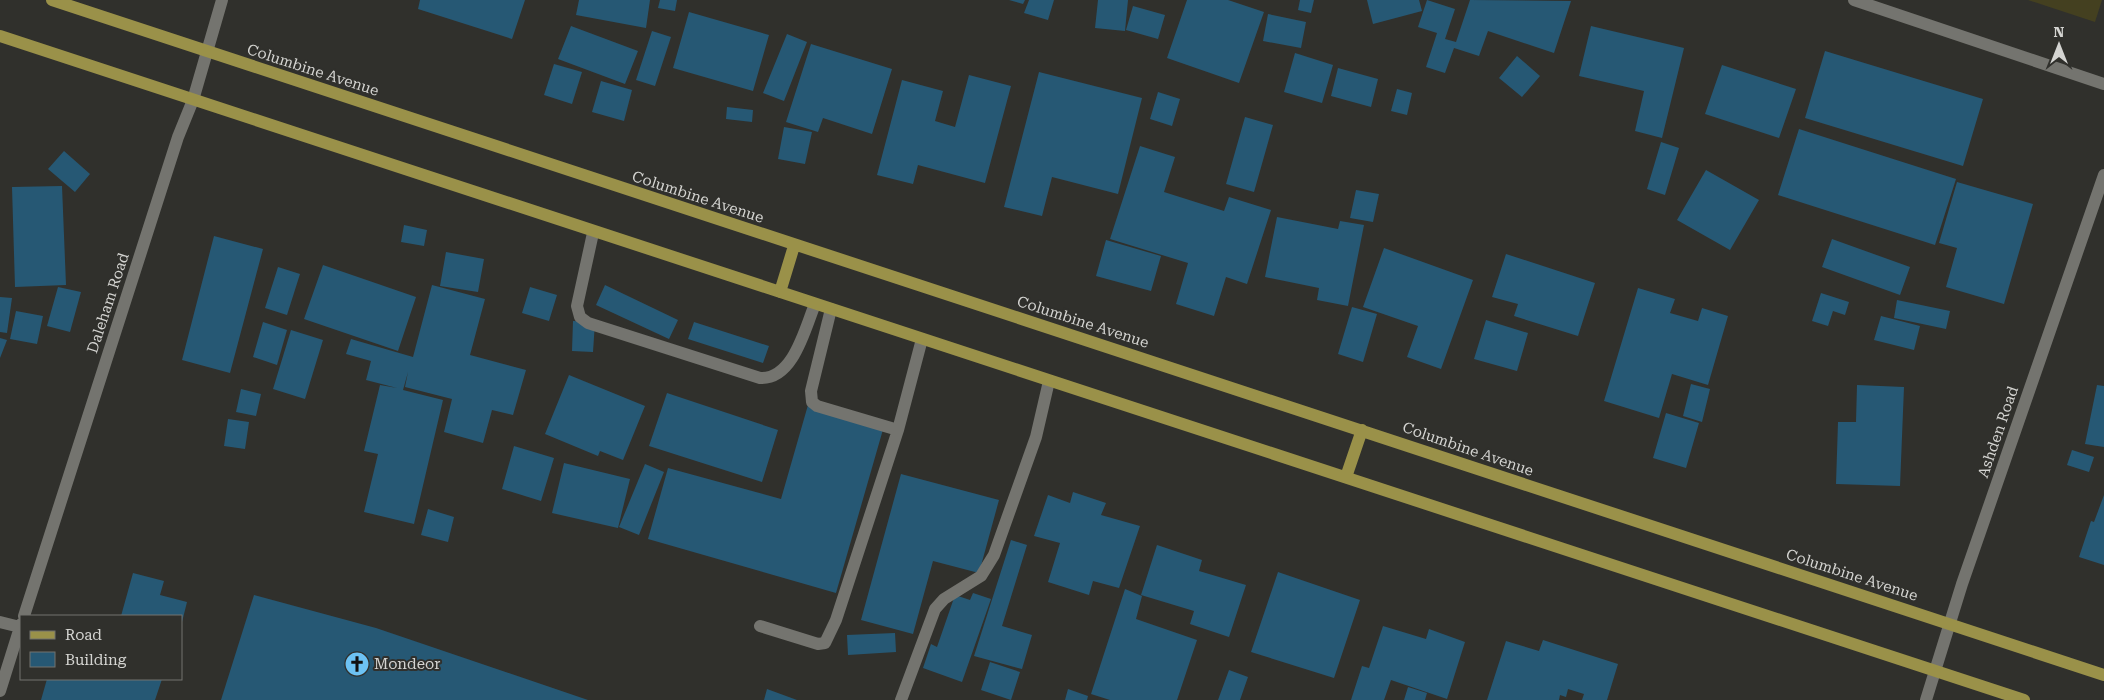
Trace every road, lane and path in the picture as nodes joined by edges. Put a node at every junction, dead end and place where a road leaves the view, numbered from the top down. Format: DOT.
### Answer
graph roads {
  1 [pos="52,0"];
  2 [pos="222,0"];
  3 [pos="1854,0"];
  4 [pos="0,36"];
  5 [pos="206,52"];
  6 [pos="2104,84"];
  7 [pos="193,100"];
  8 [pos="2104,175"];
  9 [pos="593,233"];
  10 [pos="794,246"];
  11 [pos="780,292"];
  12 [pos="815,304"];
  13 [pos="831,309"];
  14 [pos="922,339"];
  15 [pos="1049,381"];
  16 [pos="898,430"];
  17 [pos="1362,430"];
  18 [pos="1346,476"];
  19 [pos="24,615"];
  20 [pos="0,622"];
  21 [pos="20,622"];
  22 [pos="1950,624"];
  23 [pos="760,626"];
  24 [pos="20,628"];
  25 [pos="1935,671"];
  26 [pos="2104,675"];
  27 [pos="0,691"];
  28 [pos="901,700"];
  29 [pos="1926,700"];
  30 [pos="2024,700"];
  1 -- 5 [label="main road, Columbine Avenue"];
  2 -- 5 [label="street, Daleham Road"];
  3 -- 6 [label="street"];
  4 -- 7 [label="main road"];
  5 -- 7 [label="street, Daleham Road"];
  5 -- 10 [label="main road, Columbine Avenue"];
  7 -- 9 [label="main road"];
  7 -- 19 [label="street, Daleham Road"];
  8 -- 22 [label="street, Ashden Road"];
  9 -- 11 [label="main road"];
  9 -- 12 [label="street"];
  10 -- 11 [label="main road"];
  10 -- 17 [label="main road, Columbine Avenue"];
  11 -- 12 [label="main road"];
  12 -- 13 [label="main road"];
  13 -- 14 [label="main road"];
  13 -- 16 [label="street"];
  14 -- 15 [label="main road"];
  14 -- 16 [label="street"];
  15 -- 18 [label="main road"];
  15 -- 28 [label="street"];
  16 -- 23 [label="street"];
  17 -- 18 [label="main road"];
  17 -- 22 [label="main road, Columbine Avenue"];
  18 -- 25 [label="main road"];
  20 -- 21 [label="street"];
  22 -- 25 [label="street, Ashden Road"];
  22 -- 26 [label="main road, Columbine Avenue"];
  24 -- 27 [label="street, Daleham Road"];
  25 -- 29 [label="street, Ashden Road"];
  25 -- 30 [label="main road"];
}
